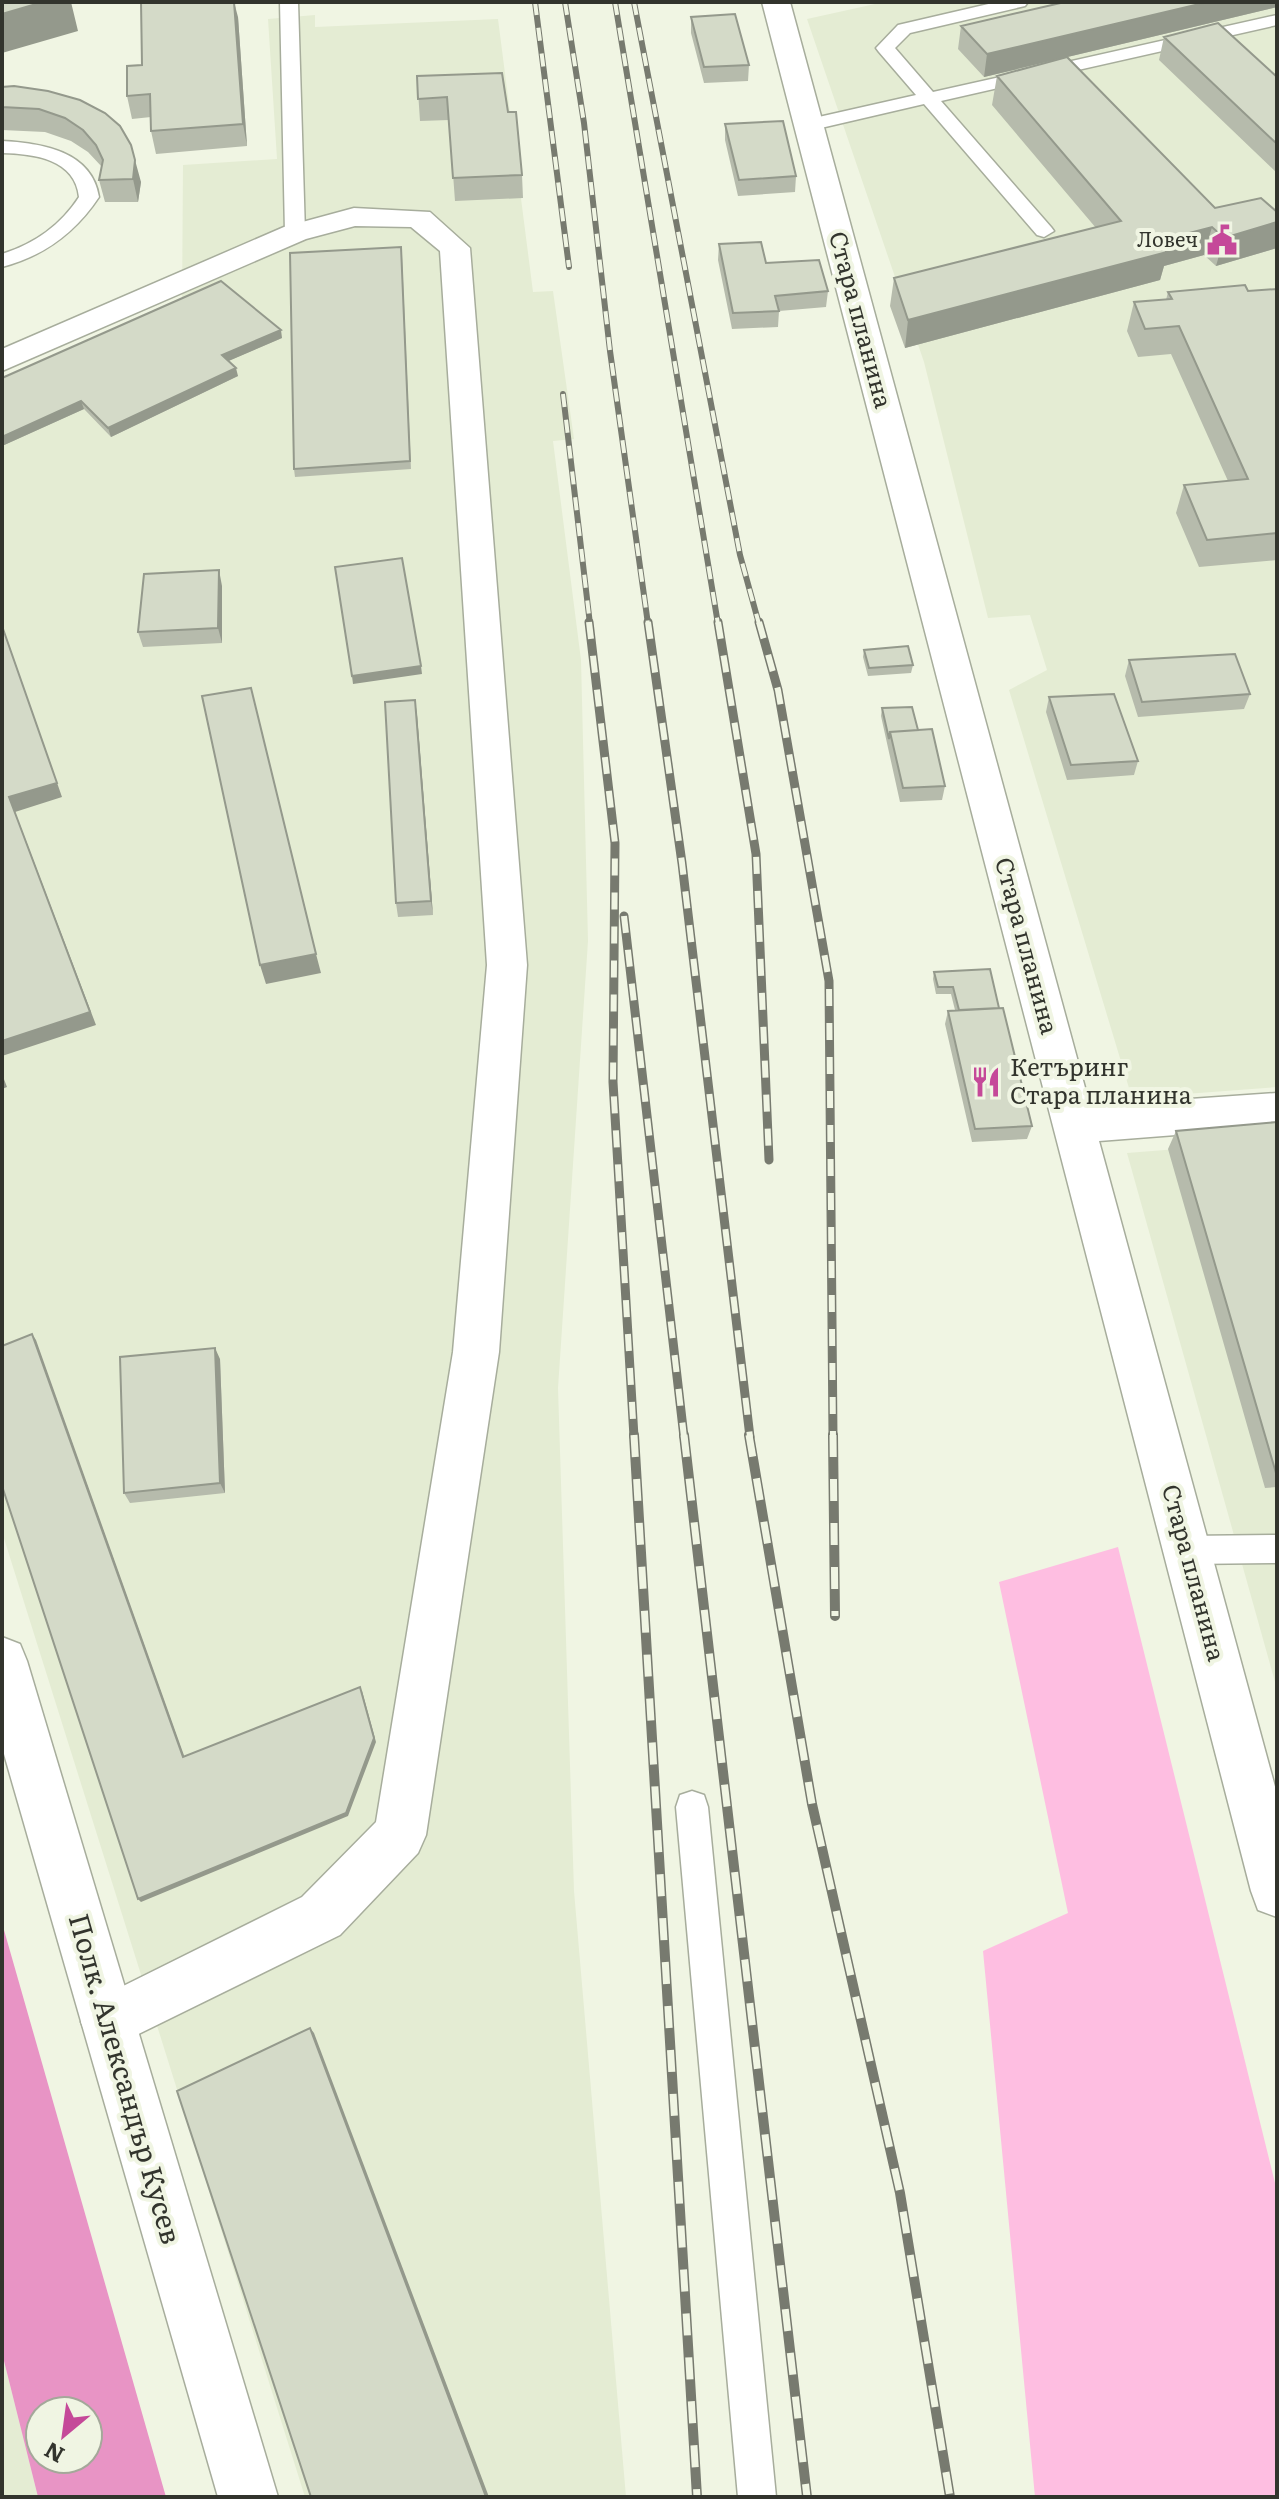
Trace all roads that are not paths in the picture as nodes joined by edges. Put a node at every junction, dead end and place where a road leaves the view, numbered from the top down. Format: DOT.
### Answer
graph roads {
  1 [pos="289,2"];
  2 [pos="1019,2"];
  3 [pos="784,5"];
  4 [pos="1277,20"];
  5 [pos="931,98"];
  6 [pos="808,125"];
  7 [pos="2,147"];
  8 [pos="1044,231"];
  9 [pos="295,233"];
  10 [pos="2,261"];
  11 [pos="2,361"];
  12 [pos="1277,1110"];
  13 [pos="1074,1125"];
  14 [pos="1277,1549"];
  15 [pos="1187,1550"];
  16 [pos="2,1661"];
  17 [pos="692,1807"];
  18 [pos="1275,1878"];
  19 [pos="108,2022"];
  20 [pos="248,2497"];
  21 [pos="757,2497"];
  1 -- 9 [label="lane"];
  2 -- 5 [label="lane"];
  3 -- 6 [label="street, Стара планина"];
  4 -- 5 [label="lane"];
  5 -- 6 [label="lane"];
  5 -- 8 [label="lane"];
  6 -- 13 [label="street, Стара планина"];
  7 -- 10 [label="lane"];
  9 -- 11 [label="street"];
  9 -- 19 [label="street"];
  12 -- 13 [label="street"];
  13 -- 15 [label="street, Стара планина"];
  14 -- 15 [label="lane"];
  15 -- 18 [label="street, Стара планина"];
  16 -- 19 [label="street, Полк. Александър Кусев"];
  17 -- 21 [label="lane"];
  19 -- 20 [label="street, Полк. Александър Кусев"];
}
